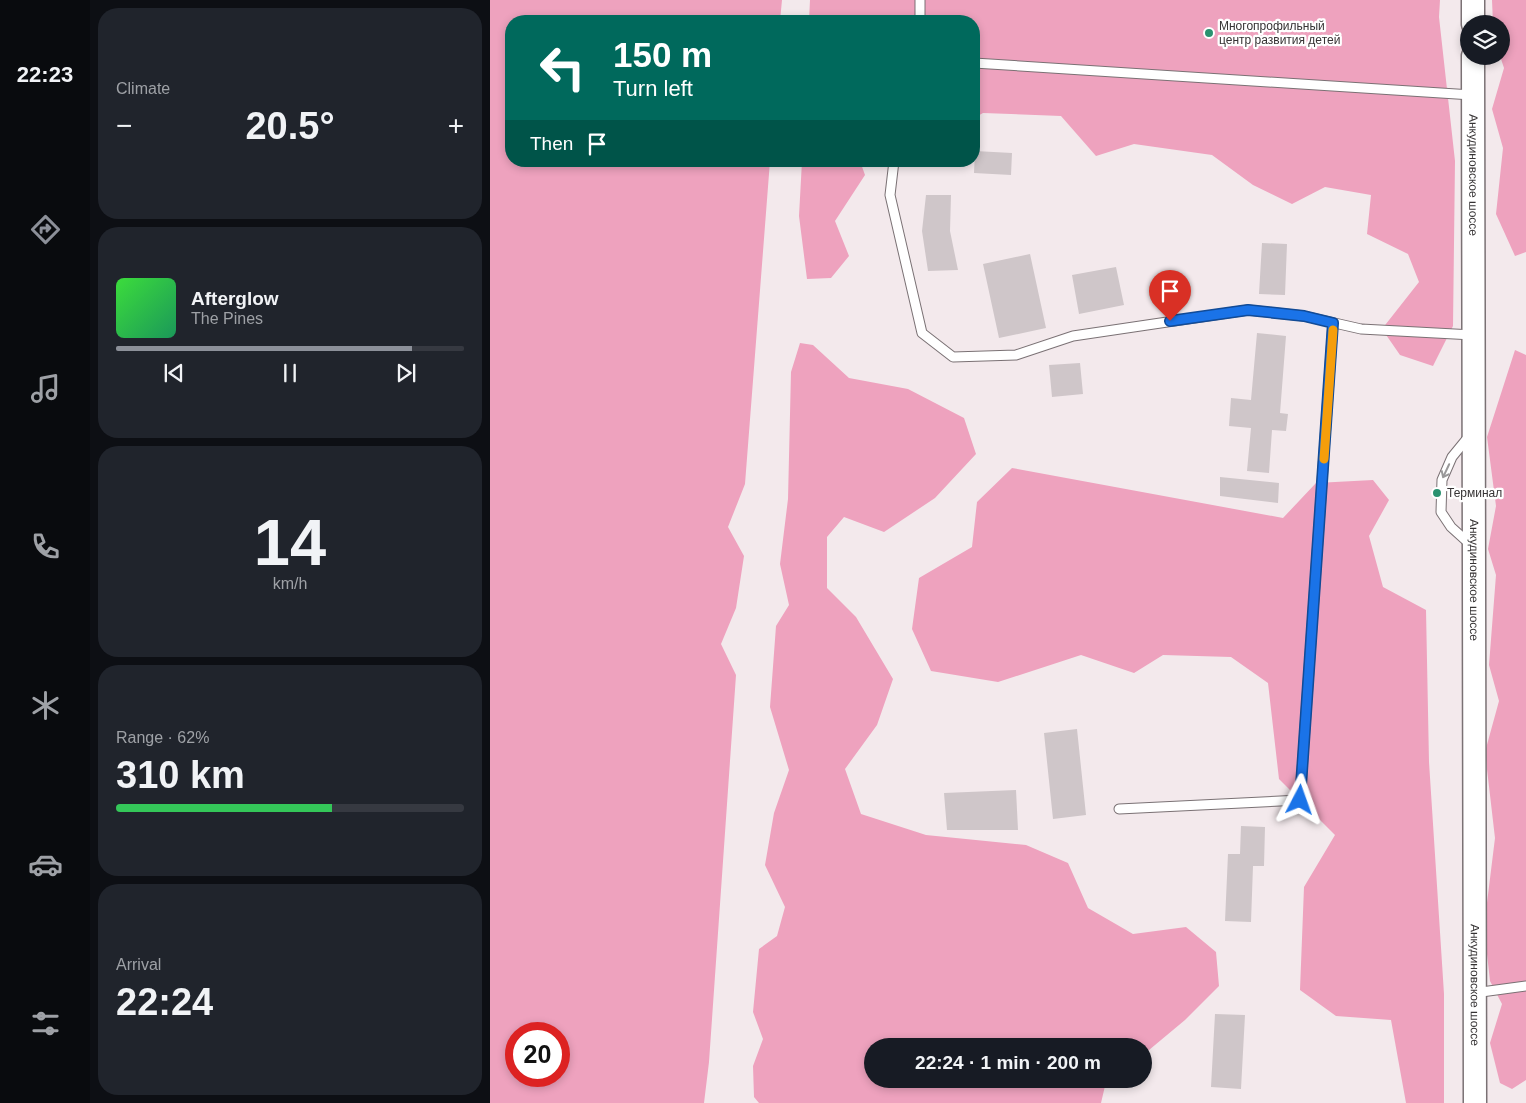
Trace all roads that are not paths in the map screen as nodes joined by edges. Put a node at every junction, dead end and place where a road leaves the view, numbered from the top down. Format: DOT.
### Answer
graph roads {
  1 [pos="920,0"];
  2 [pos="1473,0"];
  3 [pos="920,15"];
  4 [pos="1473,15"];
  5 [pos="980,63"];
  6 [pos="1473,65"];
  7 [pos="1472,96"];
  8 [pos="893,167"];
  9 [pos="1333,323"];
  10 [pos="1473,335"];
  11 [pos="1473,431"];
  12 [pos="1474,548"];
  13 [pos="1118,810"];
  14 [pos="1526,986"];
  15 [pos="1474,993"];
  16 [pos="1475,1103"];
  1 -- 3 [label="lane"];
  2 -- 4 [label="street"];
  5 -- 7 [label="lane"];
  6 -- 7 [label="street, Анкудиновское шоссе"];
  7 -- 10 [label="street, Анкудиновское шоссе"];
  8 -- 9 [label="lane"];
  9 -- 10 [label="lane"];
  9 -- 13 [label="lane"];
  10 -- 11 [label="street, Анкудиновское шоссе"];
  11 -- 12 [label="street, Анкудиновское шоссе"];
  11 -- 12 [label="lane, one-way"];
  12 -- 15 [label="street, Анкудиновское шоссе"];
  14 -- 15 [label="lane"];
  15 -- 16 [label="street, Анкудиновское шоссе"];
}
